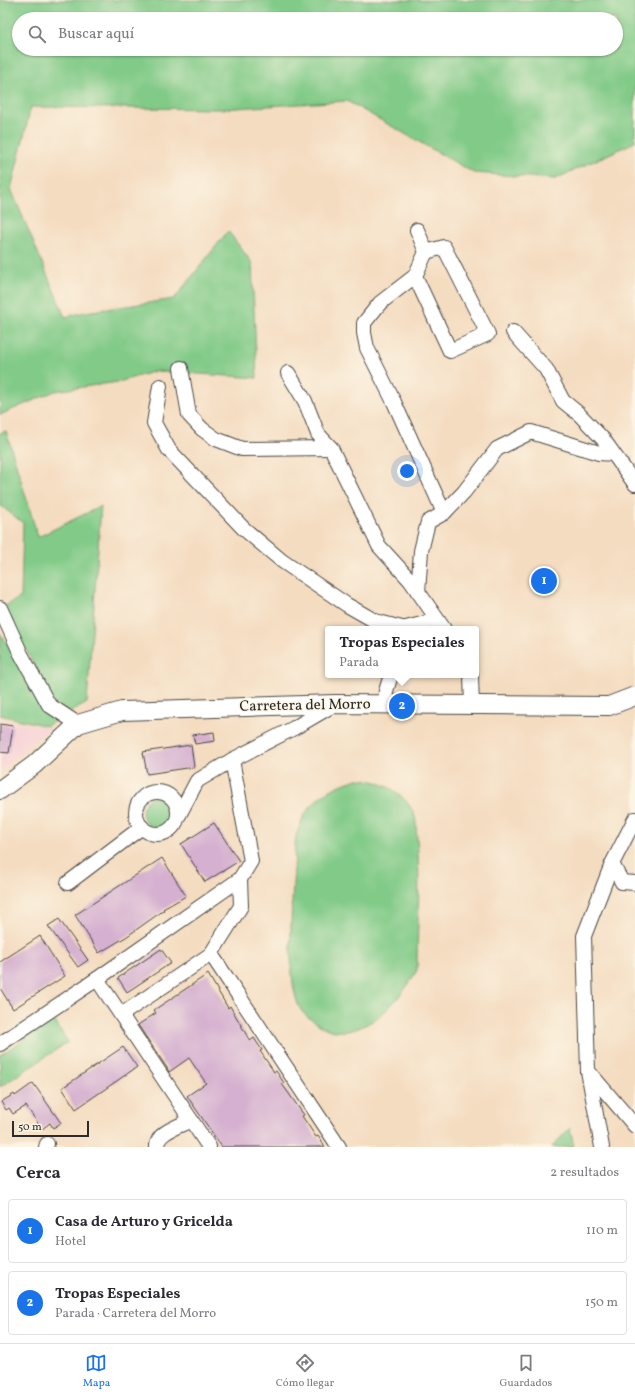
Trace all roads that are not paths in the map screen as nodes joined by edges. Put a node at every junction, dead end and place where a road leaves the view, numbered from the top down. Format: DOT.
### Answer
graph roads {
  1 [pos="417,230"];
  2 [pos="426,252"];
  3 [pos="415,276"];
  4 [pos="513,332"];
  5 [pos="181,368"];
  6 [pos="288,373"];
  7 [pos="160,386"];
  8 [pos="332,448"];
  9 [pos="613,454"];
  10 [pos="635,484"];
  11 [pos="444,513"];
  12 [pos="418,592"];
  13 [pos="0,608"];
  14 [pos="441,624"];
  15 [pos="393,626"];
  16 [pos="422,626"];
  17 [pos="390,678"];
  18 [pos="471,678"];
  19 [pos="635,696"];
  20 [pos="335,704"];
  21 [pos="384,704"];
  22 [pos="472,706"];
  23 [pos="78,724"];
  24 [pos="232,760"];
  25 [pos="196,781"];
  26 [pos="0,790"];
  27 [pos="166,793"];
  28 [pos="179,815"];
  29 [pos="635,819"];
  30 [pos="142,828"];
  31 [pos="612,864"];
  32 [pos="240,879"];
  33 [pos="68,883"];
  34 [pos="635,883"];
  35 [pos="211,954"];
  36 [pos="97,979"];
  37 [pos="121,1016"];
  38 [pos="0,1044"];
  39 [pos="588,1071"];
  40 [pos="191,1120"];
  41 [pos="635,1126"];
  42 [pos="157,1147"];
  43 [pos="209,1147"];
  44 [pos="339,1147"];
  45 [pos="602,1147"];
  1 -- 2 [label="street"];
  2 -- 3 [label="street"];
  2 -- 3 [label="street"];
  3 -- 11 [label="street"];
  4 -- 9 [label="street"];
  5 -- 8 [label="street"];
  6 -- 8 [label="street"];
  7 -- 15 [label="street"];
  8 -- 12 [label="street"];
  9 -- 10 [label="street"];
  9 -- 11 [label="street"];
  11 -- 12 [label="street"];
  12 -- 14 [label="street"];
  13 -- 23 [label="street"];
  14 -- 16 [label="street"];
  17 -- 21 [label="street"];
  18 -- 22 [label="street"];
  19 -- 22 [label="main road, Carretera del Morro"];
  20 -- 21 [label="main road, Carretera del Morro"];
  20 -- 23 [label="main road, Carretera del Morro"];
  20 -- 24 [label="street"];
  21 -- 22 [label="main road, Carretera del Morro"];
  23 -- 26 [label="main road, Carretera del Morro"];
  24 -- 25 [label="street"];
  24 -- 32 [label="street"];
  25 -- 27 [label="street"];
  25 -- 28 [label="street"];
  27 -- 28 [label="street"];
  27 -- 30 [label="street"];
  28 -- 30 [label="street"];
  29 -- 31 [label="street"];
  30 -- 33 [label="street"];
  31 -- 34 [label="street"];
  31 -- 39 [label="street"];
  32 -- 35 [label="street"];
  32 -- 36 [label="street"];
  35 -- 37 [label="street"];
  35 -- 44 [label="street"];
  36 -- 37 [label="street"];
  36 -- 38 [label="street"];
  37 -- 40 [label="street"];
  39 -- 41 [label="street"];
  39 -- 45 [label="street"];
  40 -- 42 [label="street"];
  40 -- 43 [label="street"];
}
